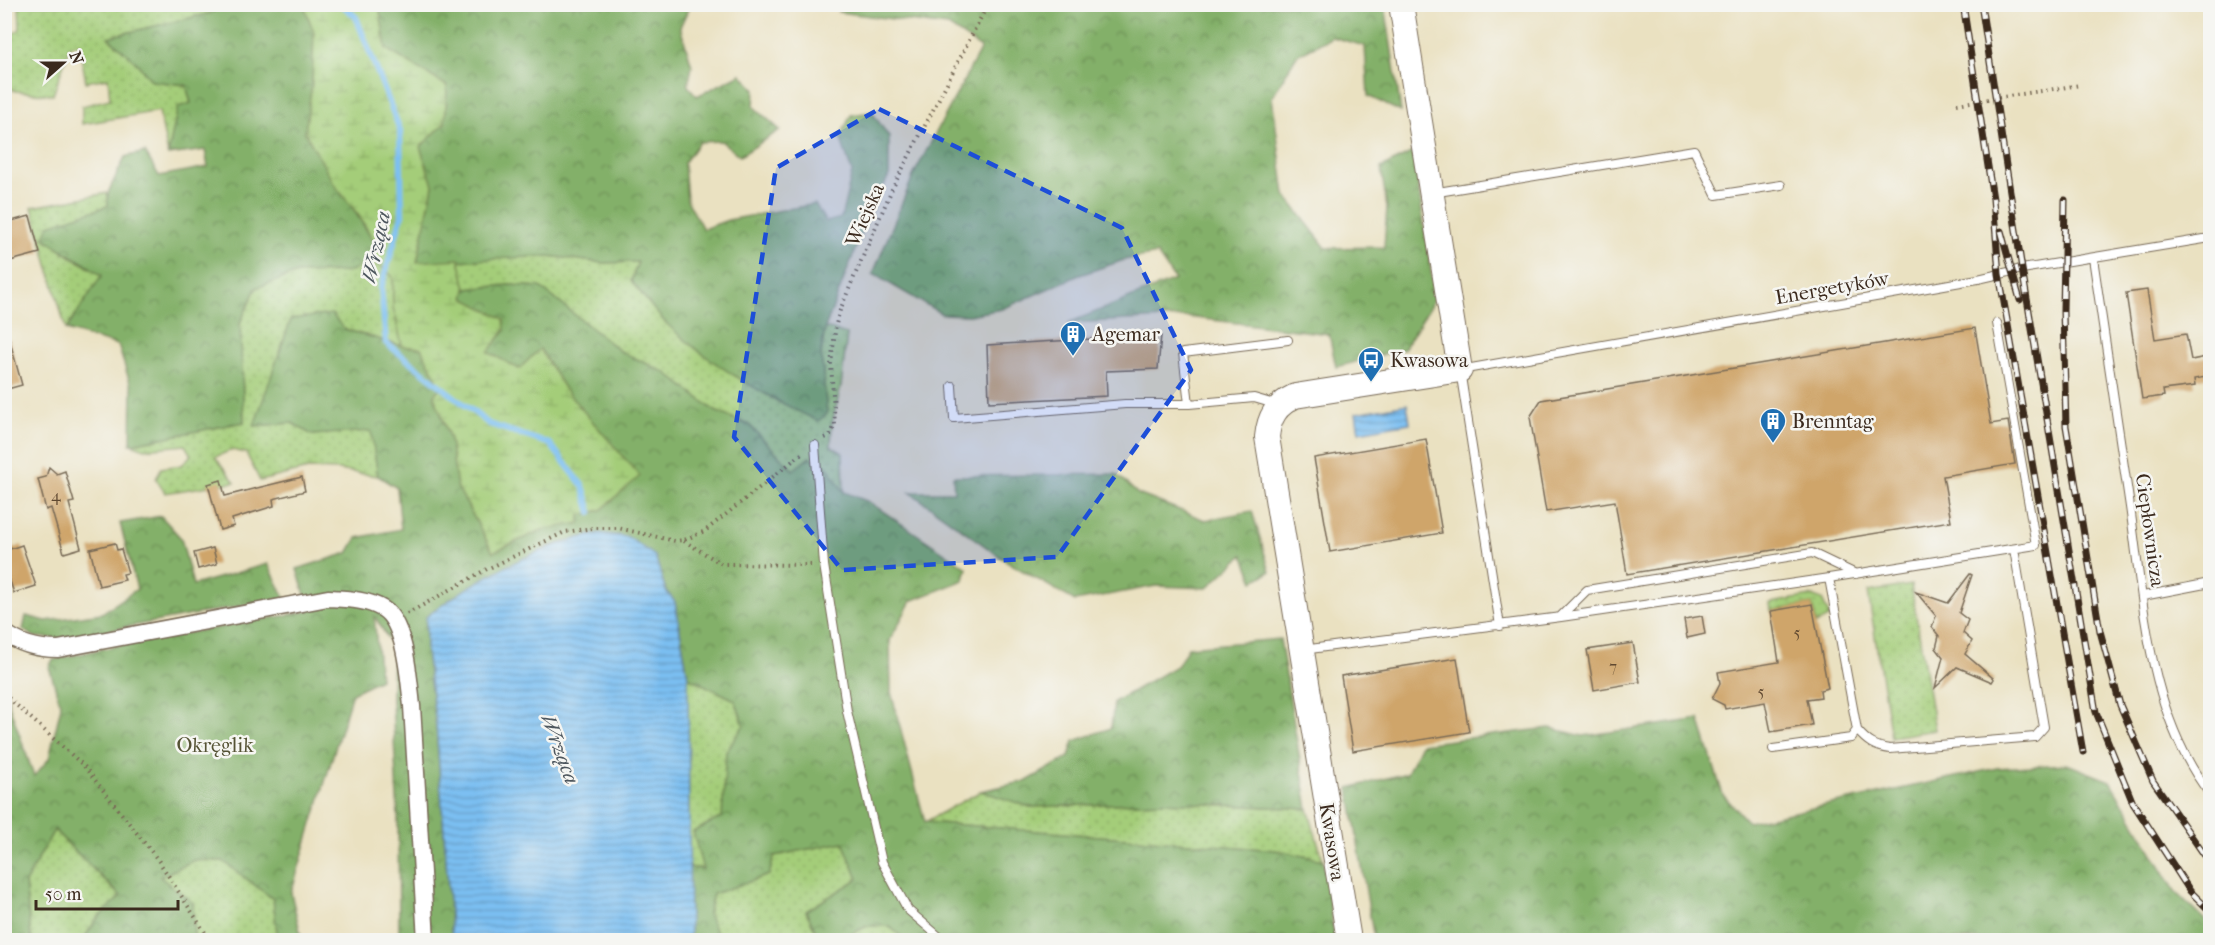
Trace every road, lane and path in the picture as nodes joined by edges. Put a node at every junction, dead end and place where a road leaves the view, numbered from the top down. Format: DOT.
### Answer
graph roads {
  1 [pos="988,4"];
  2 [pos="1401,4"];
  3 [pos="2080,85"];
  4 [pos="1957,104"];
  5 [pos="1781,185"];
  6 [pos="1432,193"];
  7 [pos="2211,238"];
  8 [pos="2093,258"];
  9 [pos="1997,323"];
  10 [pos="1288,340"];
  11 [pos="1460,370"];
  12 [pos="952,386"];
  13 [pos="1189,404"];
  14 [pos="1279,405"];
  15 [pos="815,445"];
  16 [pos="684,540"];
  17 [pos="2014,549"];
  18 [pos="824,565"];
  19 [pos="1856,574"];
  20 [pos="1829,578"];
  21 [pos="2211,583"];
  22 [pos="2143,596"];
  23 [pos="1561,617"];
  24 [pos="394,621"];
  25 [pos="1500,626"];
  26 [pos="4,632"];
  27 [pos="1300,650"];
  28 [pos="4,694"];
  29 [pos="1857,730"];
  30 [pos="1773,749"];
  31 [pos="2211,794"];
  32 [pos="210,940"];
  33 [pos="426,940"];
  34 [pos="943,940"];
  35 [pos="1349,940"];
  1 -- 15 [label="path, Wiejska"];
  2 -- 6 [label="street"];
  3 -- 4 [label="path"];
  5 -- 6 [label="lane"];
  6 -- 11 [label="street"];
  7 -- 8 [label="lane, Energetyków"];
  8 -- 11 [label="lane, Energetyków"];
  8 -- 22 [label="lane, Ciepłownicza"];
  9 -- 17 [label="lane"];
  10 -- 13 [label="lane"];
  11 -- 14 [label="street"];
  11 -- 25 [label="lane"];
  12 -- 13 [label="lane"];
  13 -- 14 [label="lane"];
  14 -- 27 [label="street, Kwasowa"];
  15 -- 16 [label="path, Wiejska"];
  15 -- 18 [label="lane"];
  16 -- 18 [label="path"];
  16 -- 24 [label="path"];
  17 -- 19 [label="lane"];
  17 -- 29 [label="lane"];
  18 -- 34 [label="lane"];
  19 -- 20 [label="lane"];
  19 -- 23 [label="lane"];
  20 -- 23 [label="lane"];
  20 -- 29 [label="lane"];
  21 -- 22 [label="lane"];
  22 -- 31 [label="lane, Ciepłownicza"];
  23 -- 25 [label="lane"];
  24 -- 26 [label="street"];
  24 -- 33 [label="street"];
  25 -- 27 [label="lane"];
  27 -- 35 [label="street, Kwasowa"];
  28 -- 32 [label="path"];
  29 -- 30 [label="lane"];
}
